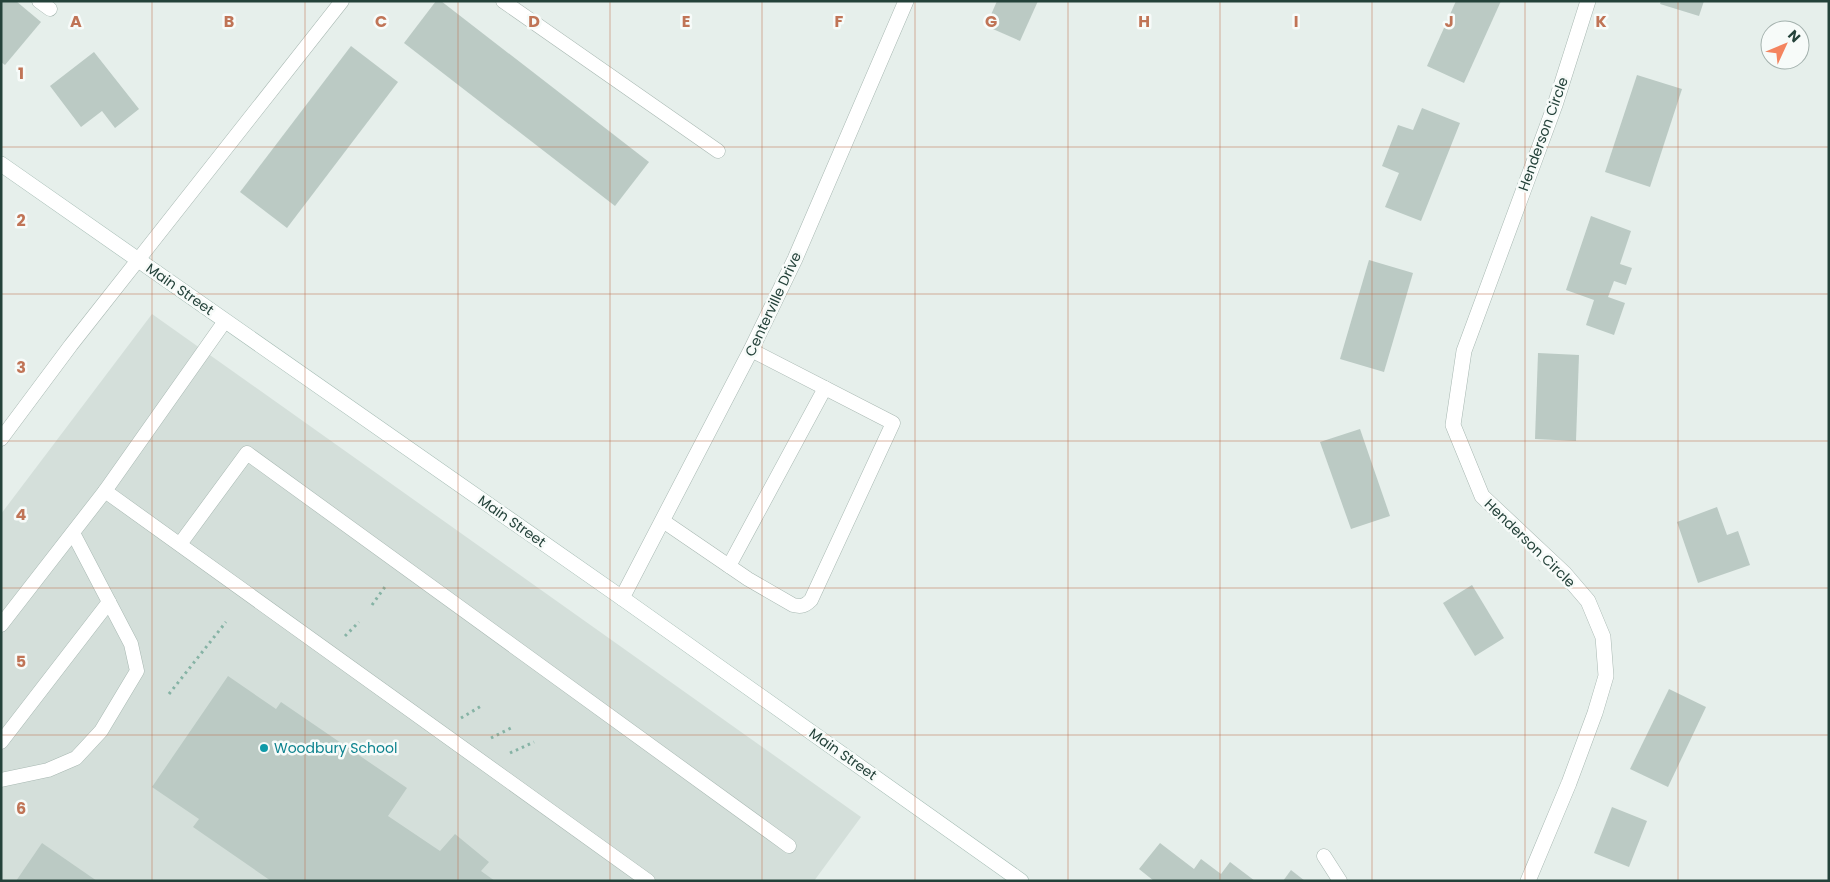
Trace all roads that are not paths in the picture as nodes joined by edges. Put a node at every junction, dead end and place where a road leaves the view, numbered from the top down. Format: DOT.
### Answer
graph roads {
  1 [pos="342,1"];
  2 [pos="503,1"];
  3 [pos="906,1"];
  4 [pos="1588,1"];
  5 [pos="718,151"];
  6 [pos="1,164"];
  7 [pos="138,260"];
  8 [pos="225,321"];
  9 [pos="752,350"];
  10 [pos="825,388"];
  11 [pos="1,439"];
  12 [pos="105,491"];
  13 [pos="663,522"];
  14 [pos="73,533"];
  15 [pos="180,544"];
  16 [pos="730,566"];
  17 [pos="622,598"];
  18 [pos="109,602"];
  19 [pos="1,625"];
  20 [pos="1,742"];
  21 [pos="1,780"];
  22 [pos="789,846"];
  23 [pos="1324,856"];
  24 [pos="648,881"];
  25 [pos="1021,881"];
  26 [pos="1340,881"];
  27 [pos="1528,881"];
  1 -- 7 [label="lane"];
  2 -- 5 [label="lane"];
  3 -- 9 [label="street, Centerville Drive"];
  4 -- 27 [label="street, Henderson Circle"];
  6 -- 7 [label="street, Main Street"];
  7 -- 8 [label="street, Main Street"];
  7 -- 11 [label="lane"];
  8 -- 12 [label="lane"];
  8 -- 17 [label="street, Main Street"];
  9 -- 10 [label="lane"];
  9 -- 13 [label="street, Centerville Drive"];
  10 -- 16 [label="lane"];
  10 -- 16 [label="lane"];
  12 -- 14 [label="lane"];
  12 -- 15 [label="lane"];
  13 -- 16 [label="lane"];
  13 -- 17 [label="street, Centerville Drive"];
  14 -- 18 [label="lane"];
  14 -- 19 [label="lane"];
  15 -- 22 [label="lane"];
  15 -- 24 [label="lane"];
  17 -- 25 [label="street, Main Street"];
  18 -- 20 [label="lane"];
  18 -- 21 [label="lane"];
  23 -- 26 [label="lane"];
}
